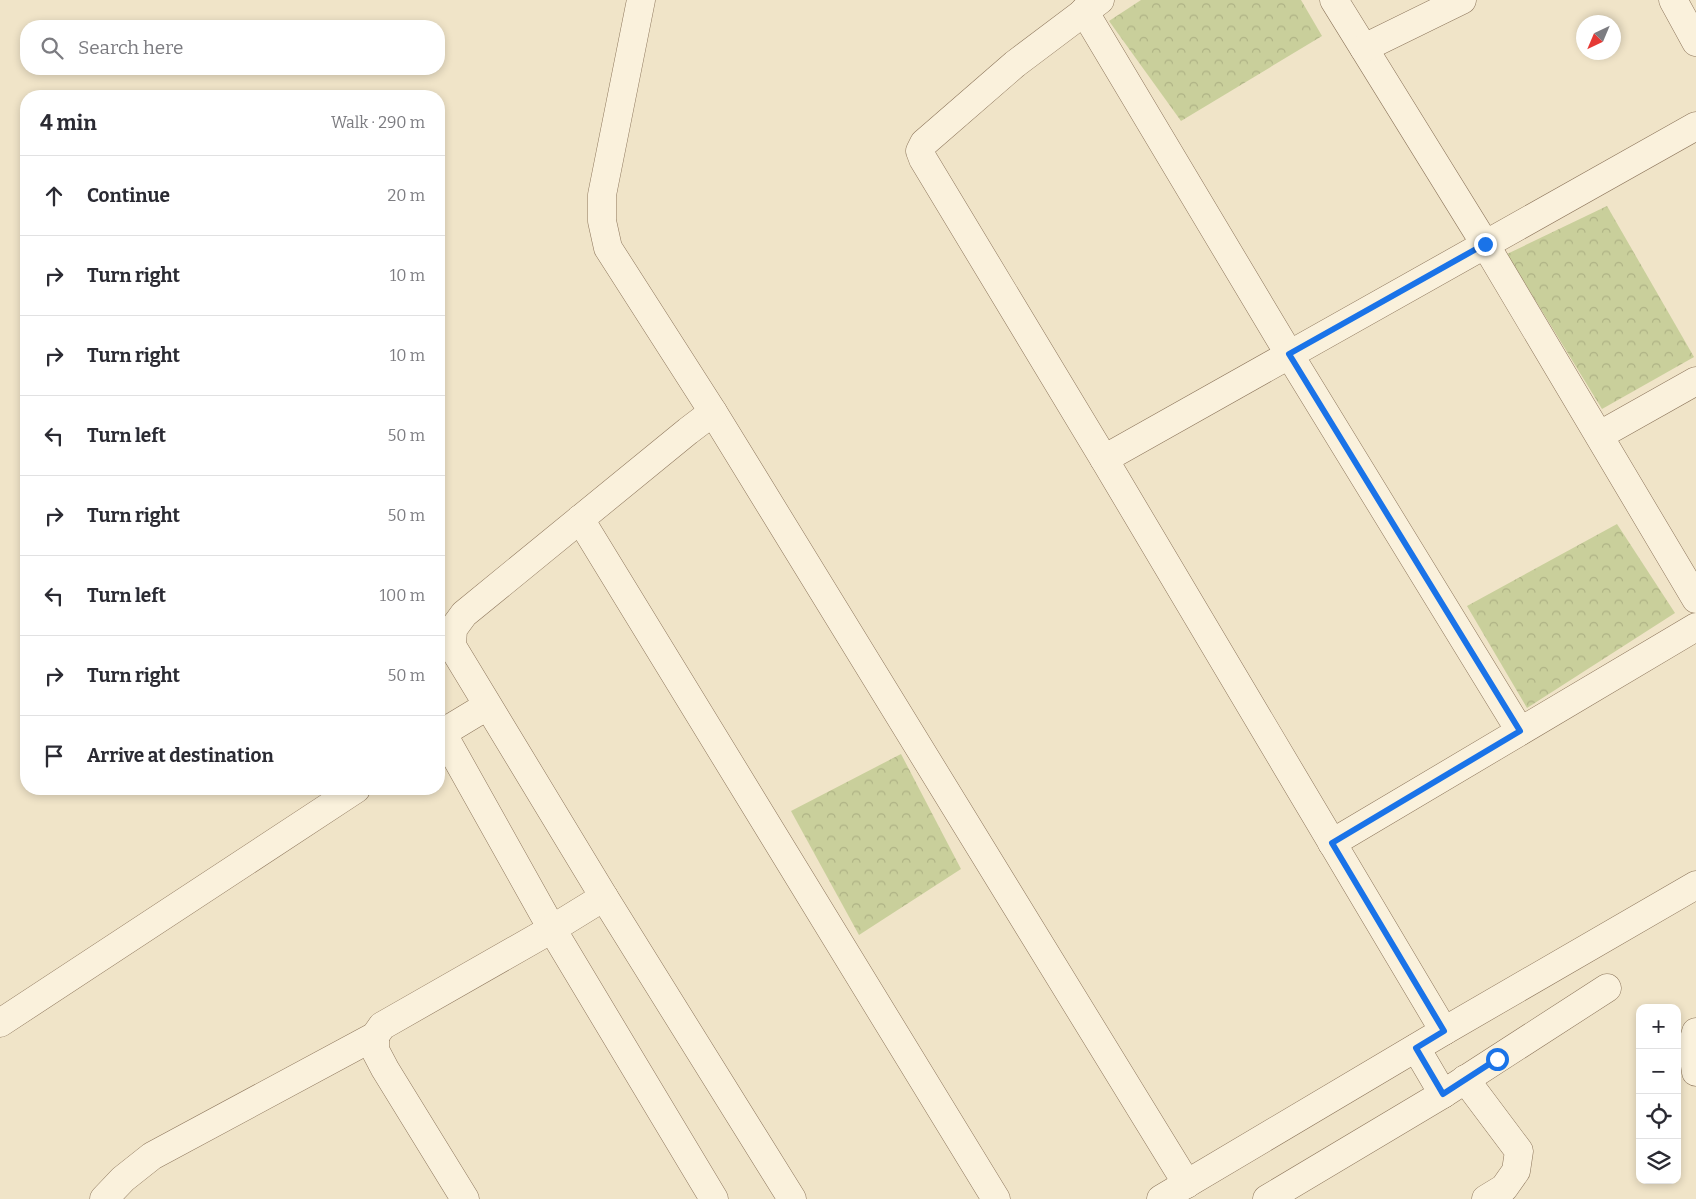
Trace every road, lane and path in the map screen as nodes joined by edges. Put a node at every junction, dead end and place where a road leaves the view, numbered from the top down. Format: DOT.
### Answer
graph roads {
  1 [pos="641,0"];
  2 [pos="1334,0"];
  3 [pos="1462,0"];
  4 [pos="1673,0"];
  5 [pos="1092,5"];
  6 [pos="1696,42"];
  7 [pos="1364,48"];
  8 [pos="1696,126"];
  9 [pos="1485,244"];
  10 [pos="1289,354"];
  11 [pos="1696,381"];
  12 [pos="713,412"];
  13 [pos="1600,435"];
  14 [pos="1104,458"];
  15 [pos="580,519"];
  16 [pos="1696,599"];
  17 [pos="1696,627"];
  18 [pos="445,651"];
  19 [pos="487,706"];
  20 [pos="445,728"];
  21 [pos="1520,731"];
  22 [pos="445,740"];
  23 [pos="347,795"];
  24 [pos="1332,843"];
  25 [pos="1696,884"];
  26 [pos="604,897"];
  27 [pos="552,929"];
  28 [pos="1607,988"];
  29 [pos="0,1023"];
  30 [pos="1444,1031"];
  31 [pos="1696,1032"];
  32 [pos="375,1036"];
  33 [pos="1416,1048"];
  34 [pos="1696,1072"];
  35 [pos="1465,1079"];
  36 [pos="1443,1094"];
  37 [pos="1187,1184"];
  38 [pos="104,1199"];
  39 [pos="465,1199"];
  40 [pos="714,1199"];
  41 [pos="792,1199"];
  42 [pos="996,1199"];
  43 [pos="1161,1199"];
  44 [pos="1267,1199"];
  45 [pos="1486,1199"];
  1 -- 12 [label="street"];
  2 -- 7 [label="street"];
  3 -- 7 [label="street"];
  4 -- 6 [label="street"];
  5 -- 10 [label="street"];
  5 -- 14 [label="street"];
  7 -- 9 [label="street"];
  8 -- 9 [label="street"];
  9 -- 10 [label="street"];
  9 -- 13 [label="street"];
  10 -- 14 [label="street"];
  10 -- 21 [label="street"];
  11 -- 13 [label="street"];
  12 -- 15 [label="street"];
  12 -- 37 [label="street"];
  13 -- 16 [label="street"];
  14 -- 24 [label="street"];
  15 -- 18 [label="street"];
  15 -- 42 [label="street"];
  17 -- 21 [label="street"];
  18 -- 19 [label="street"];
  19 -- 20 [label="street"];
  19 -- 26 [label="street"];
  21 -- 24 [label="street"];
  22 -- 27 [label="street"];
  23 -- 29 [label="street"];
  24 -- 30 [label="street"];
  25 -- 30 [label="street"];
  26 -- 27 [label="street"];
  26 -- 41 [label="street"];
  27 -- 32 [label="street"];
  27 -- 40 [label="street"];
  28 -- 35 [label="street"];
  30 -- 33 [label="street"];
  31 -- 34 [label="street"];
  32 -- 38 [label="street"];
  32 -- 39 [label="street"];
  33 -- 36 [label="street"];
  33 -- 37 [label="street"];
  35 -- 36 [label="street"];
  35 -- 45 [label="street"];
  36 -- 44 [label="street"];
  37 -- 43 [label="street"];
}
